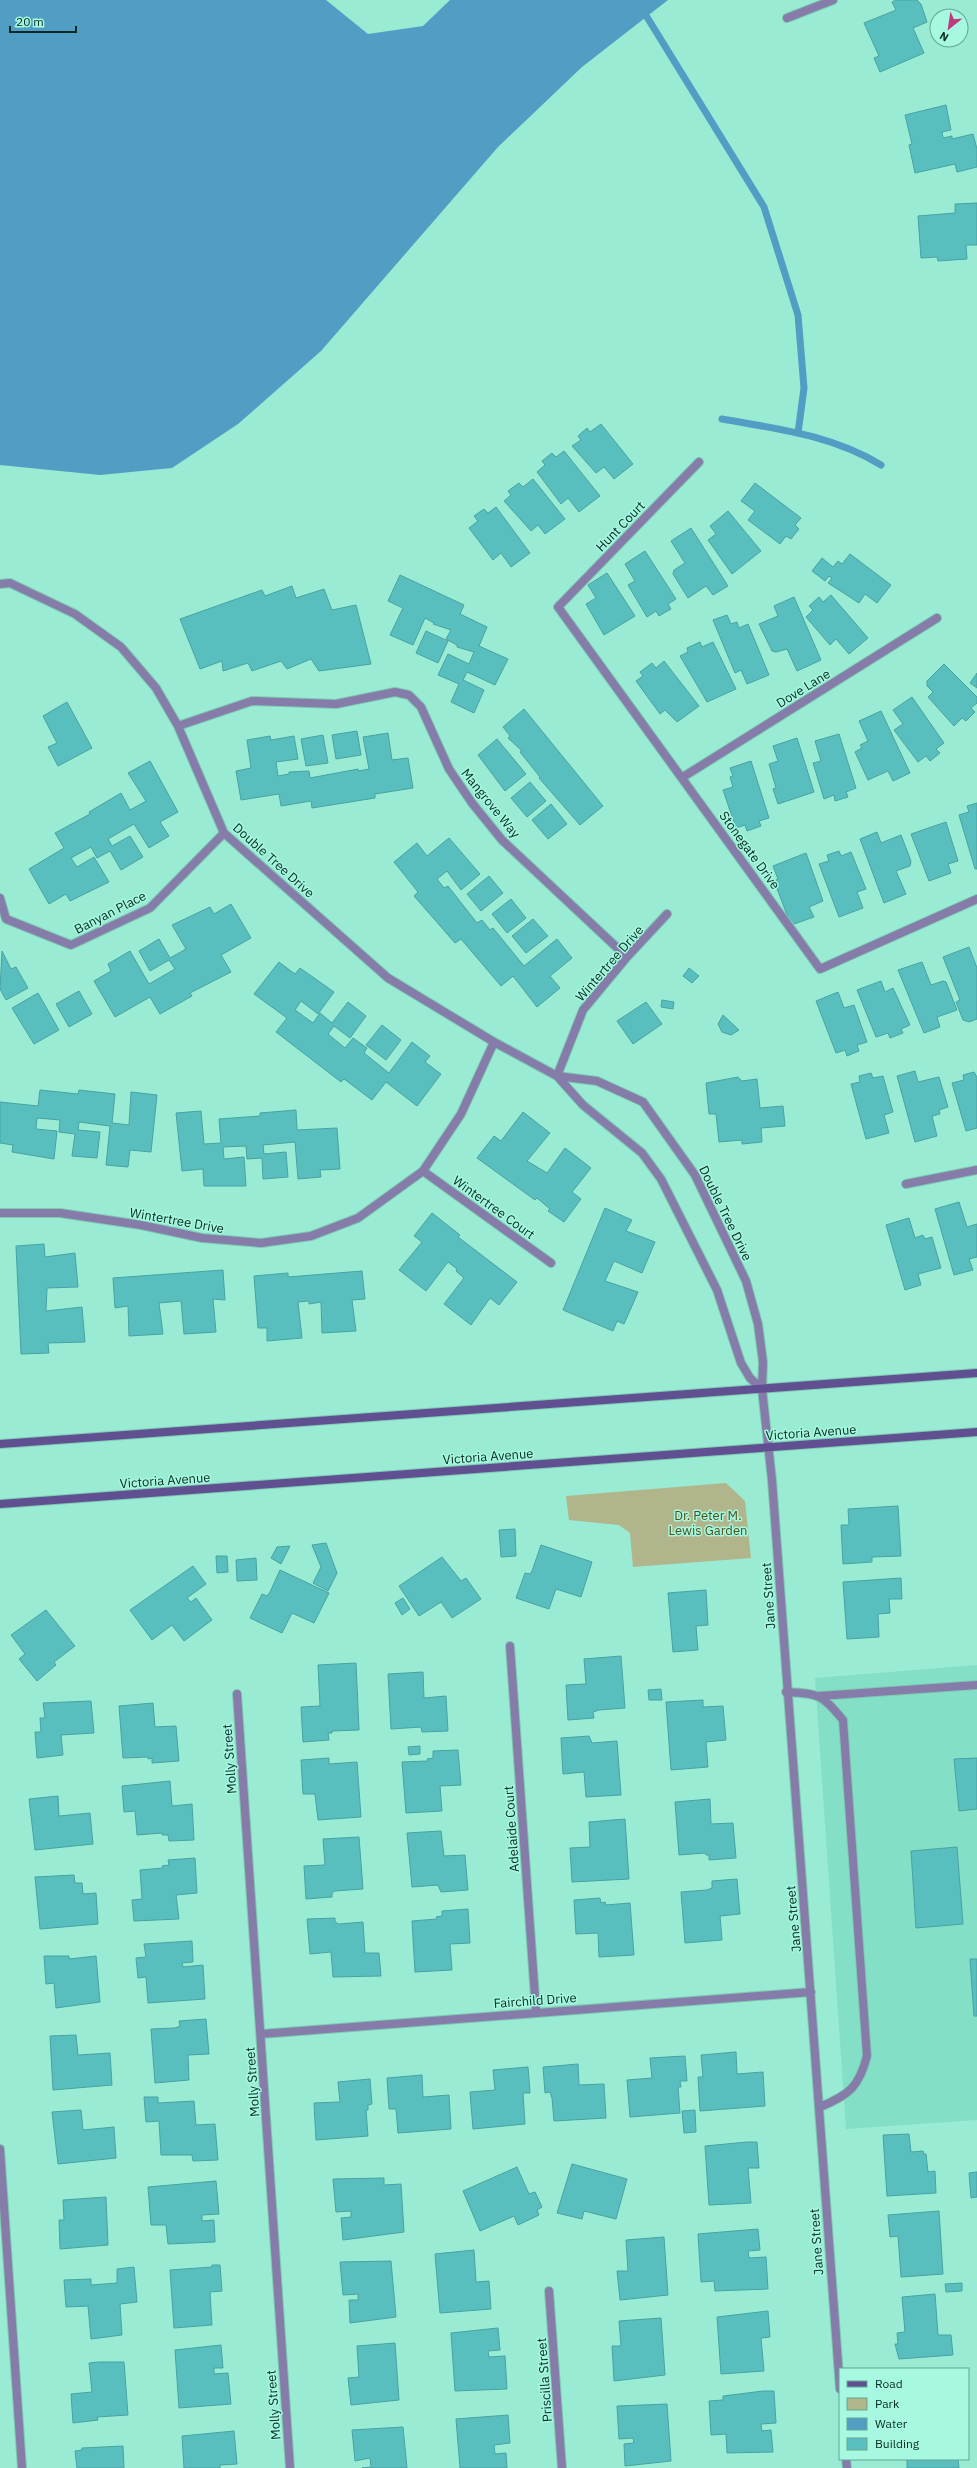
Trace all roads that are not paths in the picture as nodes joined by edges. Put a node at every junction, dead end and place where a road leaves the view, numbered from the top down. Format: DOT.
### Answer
graph roads {
  1 [pos="833,0"];
  2 [pos="787,18"];
  3 [pos="698,462"];
  4 [pos="0,584"];
  5 [pos="558,607"];
  6 [pos="937,618"];
  7 [pos="178,726"];
  8 [pos="683,777"];
  9 [pos="224,833"];
  10 [pos="0,898"];
  11 [pos="977,899"];
  12 [pos="667,914"];
  13 [pos="627,957"];
  14 [pos="494,1042"];
  15 [pos="558,1076"];
  16 [pos="977,1170"];
  17 [pos="423,1171"];
  18 [pos="906,1184"];
  19 [pos="0,1213"];
  20 [pos="551,1263"];
  21 [pos="977,1373"];
  22 [pos="762,1389"];
  23 [pos="977,1432"];
  24 [pos="0,1444"];
  25 [pos="769,1447"];
  26 [pos="0,1504"];
  27 [pos="510,1646"];
  28 [pos="977,1685"];
  29 [pos="786,1692"];
  30 [pos="237,1694"];
  31 [pos="819,1696"];
  32 [pos="811,1992"];
  33 [pos="536,2011"];
  34 [pos="261,2034"];
  35 [pos="820,2107"];
  36 [pos="0,2149"];
  37 [pos="549,2291"];
  38 [pos="839,2377"];
  39 [pos="22,2468"];
  40 [pos="290,2468"];
  41 [pos="562,2468"];
  1 -- 2 [label="street"];
  3 -- 5 [label="street, Hunt Court"];
  4 -- 7 [label="street, Double Tree Drive"];
  5 -- 8 [label="street, Stonegate Drive"];
  6 -- 8 [label="street, Dove Lane"];
  7 -- 9 [label="street, Double Tree Drive"];
  7 -- 13 [label="street, Mangrove Way"];
  8 -- 11 [label="street, Stonegate Drive"];
  9 -- 10 [label="street, Banyan Place"];
  9 -- 14 [label="street, Double Tree Drive"];
  12 -- 13 [label="street, Wintertree Drive"];
  13 -- 15 [label="street, Wintertree Drive"];
  14 -- 15 [label="street, Double Tree Drive"];
  14 -- 17 [label="street, Wintertree Drive"];
  15 -- 22 [label="street, Double Tree Drive"];
  15 -- 22 [label="street, Double Tree Drive"];
  16 -- 18 [label="street"];
  17 -- 19 [label="street, Wintertree Drive"];
  17 -- 20 [label="street, Wintertree Court"];
  21 -- 22 [label="main road"];
  22 -- 24 [label="main road"];
  22 -- 25 [label="street, Double Tree Drive"];
  23 -- 25 [label="main road, Victoria Avenue"];
  25 -- 26 [label="main road, Victoria Avenue"];
  25 -- 29 [label="street, Jane Street"];
  27 -- 33 [label="street, Adelaide Court"];
  28 -- 31 [label="street"];
  29 -- 31 [label="street"];
  29 -- 32 [label="street, Jane Street"];
  30 -- 34 [label="street, Molly Street"];
  31 -- 35 [label="street"];
  32 -- 33 [label="street, Fairchild Drive"];
  32 -- 35 [label="street, Jane Street"];
  33 -- 34 [label="street, Fairchild Drive"];
  34 -- 40 [label="street, Molly Street"];
  35 -- 38 [label="street, Jane Street"];
  36 -- 39 [label="street"];
  37 -- 41 [label="street, Priscilla Street"];
}
